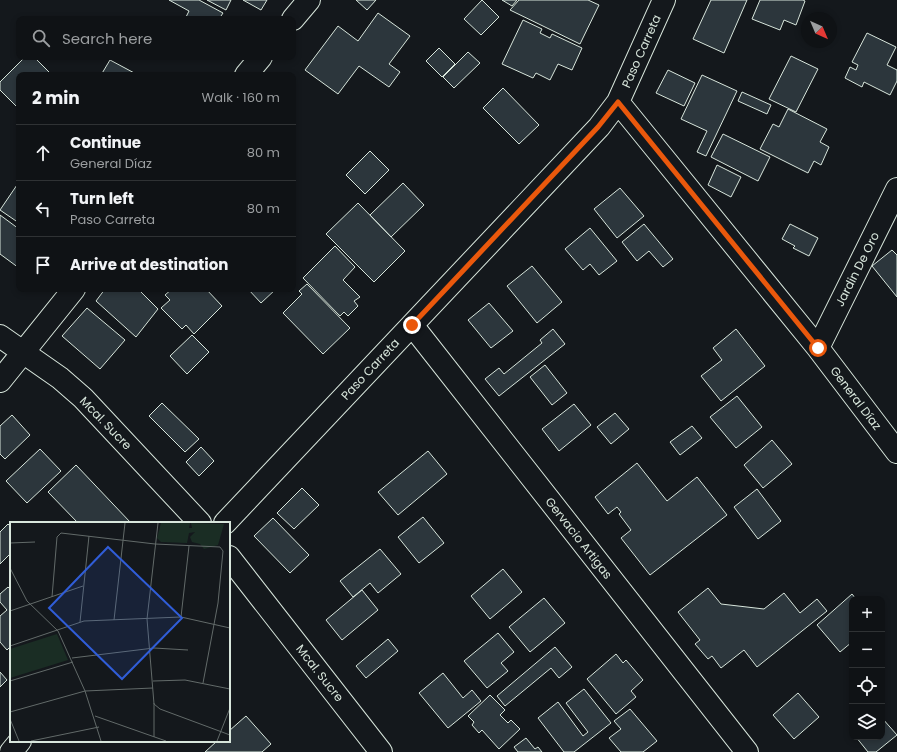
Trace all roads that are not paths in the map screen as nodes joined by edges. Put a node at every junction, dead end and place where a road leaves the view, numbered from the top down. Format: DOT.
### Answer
graph roads {
  1 [pos="308,0"];
  2 [pos="664,0"];
  3 [pos="295,16"];
  4 [pos="258,60"];
  5 [pos="248,72"];
  6 [pos="618,102"];
  7 [pos="897,189"];
  8 [pos="72,292"];
  9 [pos="412,325"];
  10 [pos="0,336"];
  11 [pos="818,348"];
  12 [pos="24,352"];
  13 [pos="0,382"];
  14 [pos="897,452"];
  15 [pos="199,522"];
  16 [pos="226,522"];
  17 [pos="230,558"];
  18 [pos="19,742"];
  19 [pos="10,752"];
  20 [pos="381,752"];
  21 [pos="747,752"];
  1 -- 3 [label="street"];
  2 -- 6 [label="street, Paso Carreta"];
  4 -- 5 [label="street"];
  6 -- 9 [label="street, Paso Carreta"];
  6 -- 11 [label="street, General Díaz"];
  7 -- 11 [label="street, Jardin De Oro"];
  8 -- 12 [label="street"];
  9 -- 16 [label="street, Paso Carreta"];
  9 -- 21 [label="street, Gervacio Artigas"];
  10 -- 12 [label="street, Mcal. Sucre"];
  11 -- 14 [label="street, General Díaz"];
  12 -- 13 [label="street"];
  12 -- 15 [label="street, Mcal. Sucre"];
  17 -- 20 [label="street, Mcal. Sucre"];
  18 -- 19 [label="street"];
}
